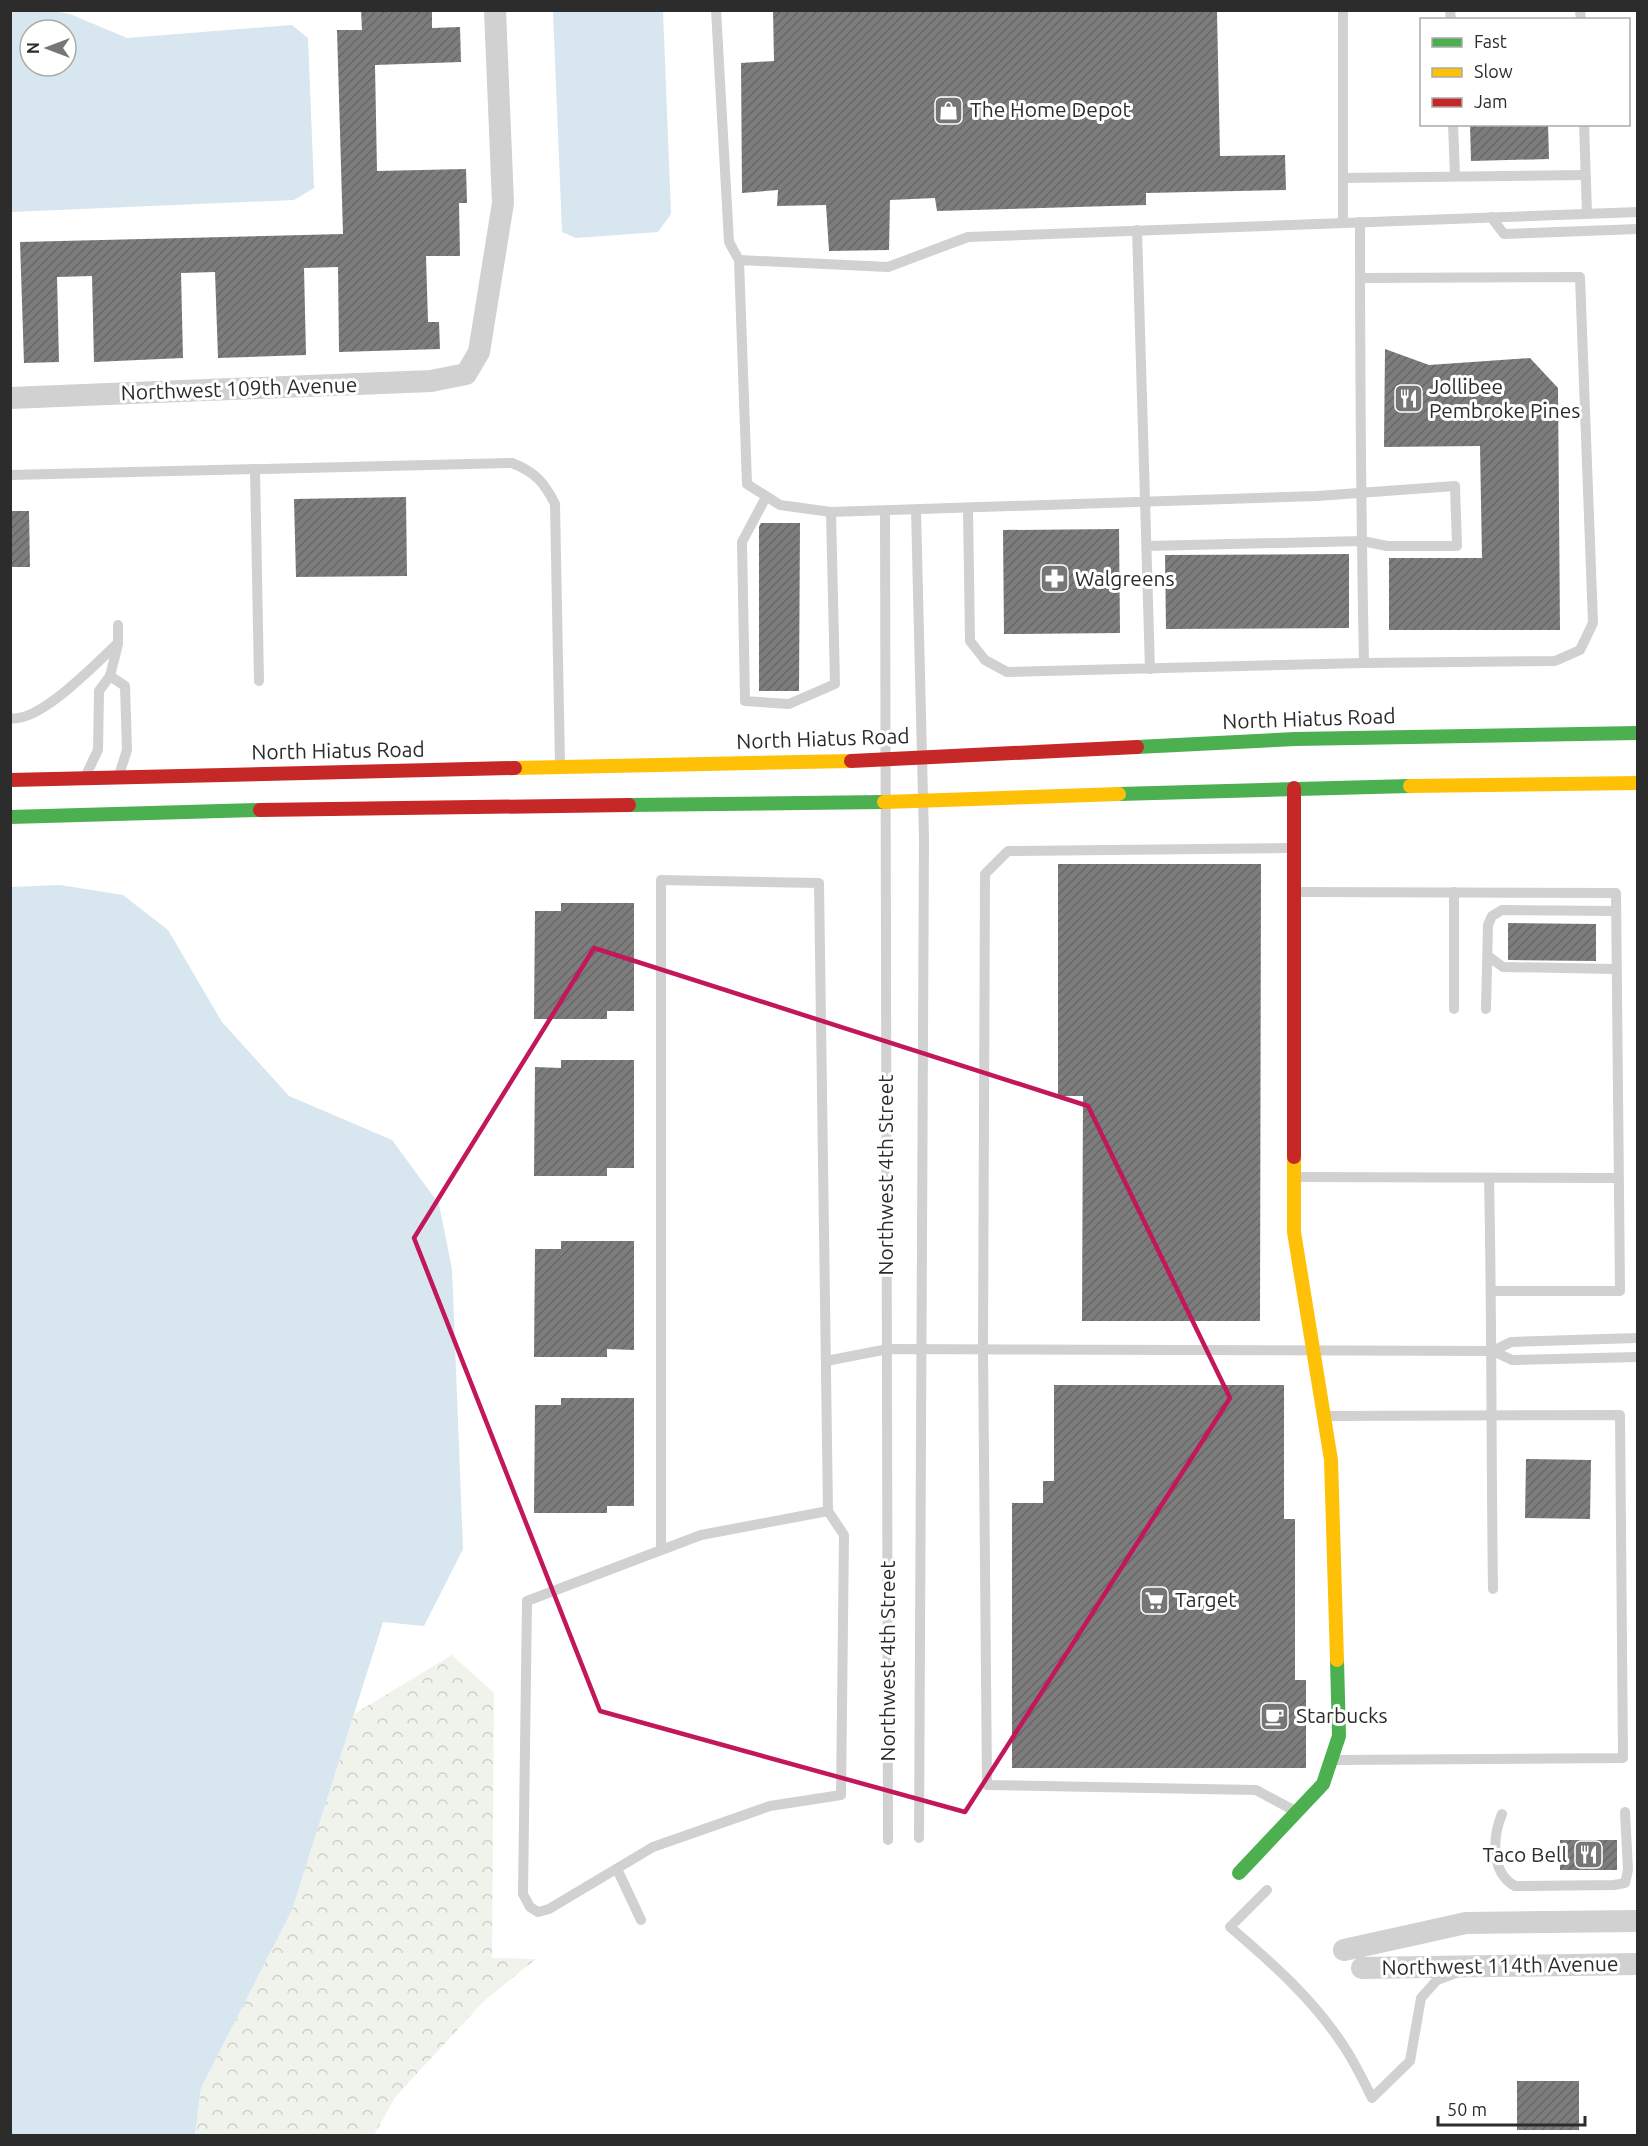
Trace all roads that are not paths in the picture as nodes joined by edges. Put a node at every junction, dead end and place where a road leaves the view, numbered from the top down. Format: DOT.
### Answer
graph roads {
  1 [pos="495,10"];
  2 [pos="716,10"];
  3 [pos="1343,10"];
  4 [pos="1453,126"];
  5 [pos="1584,126"];
  6 [pos="1585,175"];
  7 [pos="1455,176"];
  8 [pos="1343,178"];
  9 [pos="1638,212"];
  10 [pos="1587,213"];
  11 [pos="1491,217"];
  12 [pos="1343,222"];
  13 [pos="1360,222"];
  14 [pos="1137,230"];
  15 [pos="1638,230"];
  16 [pos="739,260"];
  17 [pos="1360,278"];
  18 [pos="10,398"];
  19 [pos="255,469"];
  20 [pos="10,475"];
  21 [pos="1361,494"];
  22 [pos="766,497"];
  23 [pos="1146,502"];
  24 [pos="968,509"];
  25 [pos="916,510"];
  26 [pos="885,511"];
  27 [pos="831,512"];
  28 [pos="1362,541"];
  29 [pos="1147,546"];
  30 [pos="118,625"];
  31 [pos="118,644"];
  32 [pos="1364,663"];
  33 [pos="1150,669"];
  34 [pos="110,676"];
  35 [pos="259,681"];
  36 [pos="10,718"];
  37 [pos="1638,733"];
  38 [pos="922,757"];
  39 [pos="886,760"];
  40 [pos="560,767"];
  41 [pos="118,776"];
  42 [pos="83,778"];
  43 [pos="10,780"];
  44 [pos="1638,783"];
  45 [pos="1294,788"];
  46 [pos="100,792"];
  47 [pos="71,801"];
  48 [pos="923,801"];
  49 [pos="885,802"];
  50 [pos="10,805"];
  51 [pos="10,817"];
  52 [pos="1293,848"];
  53 [pos="1293,892"];
  54 [pos="1454,892"];
  55 [pos="1616,911"];
  56 [pos="1488,956"];
  57 [pos="1616,969"];
  58 [pos="1454,1009"];
  59 [pos="1486,1009"];
  60 [pos="1293,1177"];
  61 [pos="1489,1178"];
  62 [pos="1618,1178"];
  63 [pos="1492,1291"];
  64 [pos="1638,1338"];
  65 [pos="888,1349"];
  66 [pos="921,1350"];
  67 [pos="984,1350"];
  68 [pos="1493,1351"];
  69 [pos="1314,1352"];
  70 [pos="1638,1357"];
  71 [pos="826,1361"];
  72 [pos="1491,1415"];
  73 [pos="1324,1416"];
  74 [pos="828,1511"];
  75 [pos="661,1550"];
  76 [pos="1493,1589"];
  77 [pos="1333,1760"];
  78 [pos="1296,1811"];
  79 [pos="1625,1812"];
  80 [pos="1502,1814"];
  81 [pos="919,1838"];
  82 [pos="888,1839"];
  83 [pos="617,1869"];
  84 [pos="1239,1873"];
  85 [pos="1267,1890"];
  86 [pos="641,1920"];
  87 [pos="1638,1921"];
  88 [pos="1344,1950"];
  89 [pos="1638,1964"];
  90 [pos="1470,1967"];
  91 [pos="1362,1968"];
  1 -- 18 [label="street, Northwest 109th Avenue"];
  2 -- 16 [label="lane"];
  3 -- 8 [label="lane"];
  4 -- 7 [label="lane"];
  5 -- 6 [label="lane"];
  6 -- 7 [label="lane"];
  6 -- 10 [label="lane"];
  7 -- 8 [label="lane"];
  8 -- 12 [label="lane"];
  9 -- 10 [label="lane"];
  10 -- 11 [label="lane"];
  11 -- 13 [label="lane"];
  11 -- 15 [label="lane"];
  12 -- 13 [label="lane"];
  12 -- 14 [label="lane"];
  13 -- 17 [label="lane"];
  14 -- 16 [label="lane"];
  14 -- 23 [label="lane"];
  16 -- 22 [label="lane"];
  17 -- 21 [label="lane"];
  17 -- 32 [label="lane"];
  19 -- 20 [label="lane"];
  19 -- 35 [label="lane"];
  19 -- 40 [label="lane"];
  21 -- 23 [label="lane"];
  21 -- 28 [label="lane"];
  21 -- 28 [label="lane"];
  22 -- 27 [label="lane"];
  22 -- 27 [label="lane"];
  23 -- 24 [label="lane"];
  23 -- 29 [label="lane"];
  24 -- 25 [label="lane"];
  24 -- 33 [label="lane"];
  25 -- 26 [label="lane"];
  25 -- 38 [label="lane, Northwest 4th Street"];
  26 -- 27 [label="lane"];
  26 -- 39 [label="lane, Northwest 4th Street"];
  28 -- 29 [label="lane"];
  28 -- 32 [label="lane"];
  29 -- 33 [label="lane"];
  30 -- 31 [label="lane"];
  31 -- 34 [label="lane"];
  31 -- 36 [label="lane"];
  32 -- 33 [label="lane"];
  34 -- 41 [label="lane"];
  34 -- 42 [label="lane"];
  37 -- 38 [label="main road, North Hiatus Road"];
  38 -- 39 [label="main road, North Hiatus Road"];
  38 -- 48 [label="lane, Northwest 4th Street"];
  39 -- 40 [label="main road, North Hiatus Road"];
  39 -- 49 [label="lane, Northwest 4th Street"];
  40 -- 41 [label="main road, North Hiatus Road"];
  41 -- 42 [label="main road, North Hiatus Road"];
  41 -- 46 [label="main road"];
  42 -- 43 [label="main road, North Hiatus Road"];
  44 -- 45 [label="main road"];
  45 -- 48 [label="main road"];
  45 -- 52 [label="main road"];
  47 -- 50 [label="main road"];
  48 -- 49 [label="main road"];
  48 -- 66 [label="lane, Northwest 4th Street"];
  49 -- 51 [label="main road"];
  49 -- 65 [label="lane, Northwest 4th Street"];
  52 -- 53 [label="main road"];
  52 -- 67 [label="lane"];
  53 -- 54 [label="lane"];
  53 -- 60 [label="main road"];
  54 -- 55 [label="lane"];
  54 -- 58 [label="lane"];
  55 -- 56 [label="lane"];
  55 -- 57 [label="lane"];
  56 -- 57 [label="lane"];
  56 -- 59 [label="lane"];
  57 -- 62 [label="lane"];
  60 -- 61 [label="lane"];
  60 -- 69 [label="main road"];
  61 -- 62 [label="lane"];
  61 -- 63 [label="lane"];
  62 -- 63 [label="lane"];
  63 -- 68 [label="lane"];
  64 -- 68 [label="lane"];
  65 -- 66 [label="lane"];
  65 -- 71 [label="lane"];
  65 -- 82 [label="lane, Northwest 4th Street"];
  66 -- 67 [label="lane"];
  66 -- 81 [label="lane, Northwest 4th Street"];
  67 -- 69 [label="lane"];
  67 -- 78 [label="lane"];
  68 -- 69 [label="lane"];
  68 -- 70 [label="lane"];
  68 -- 72 [label="lane"];
  69 -- 73 [label="main road"];
  71 -- 74 [label="lane"];
  71 -- 75 [label="lane"];
  72 -- 73 [label="lane"];
  72 -- 76 [label="lane"];
  72 -- 77 [label="lane"];
  73 -- 77 [label="main road"];
  74 -- 75 [label="lane"];
  74 -- 83 [label="lane"];
  75 -- 83 [label="lane"];
  77 -- 78 [label="main road"];
  78 -- 84 [label="main road"];
  79 -- 80 [label="lane"];
  83 -- 86 [label="lane"];
  85 -- 90 [label="lane"];
  87 -- 88 [label="street, Northwest 114th Avenue"];
  89 -- 90 [label="street, Northwest 114th Avenue"];
  90 -- 91 [label="street, Northwest 114th Avenue"];
}
